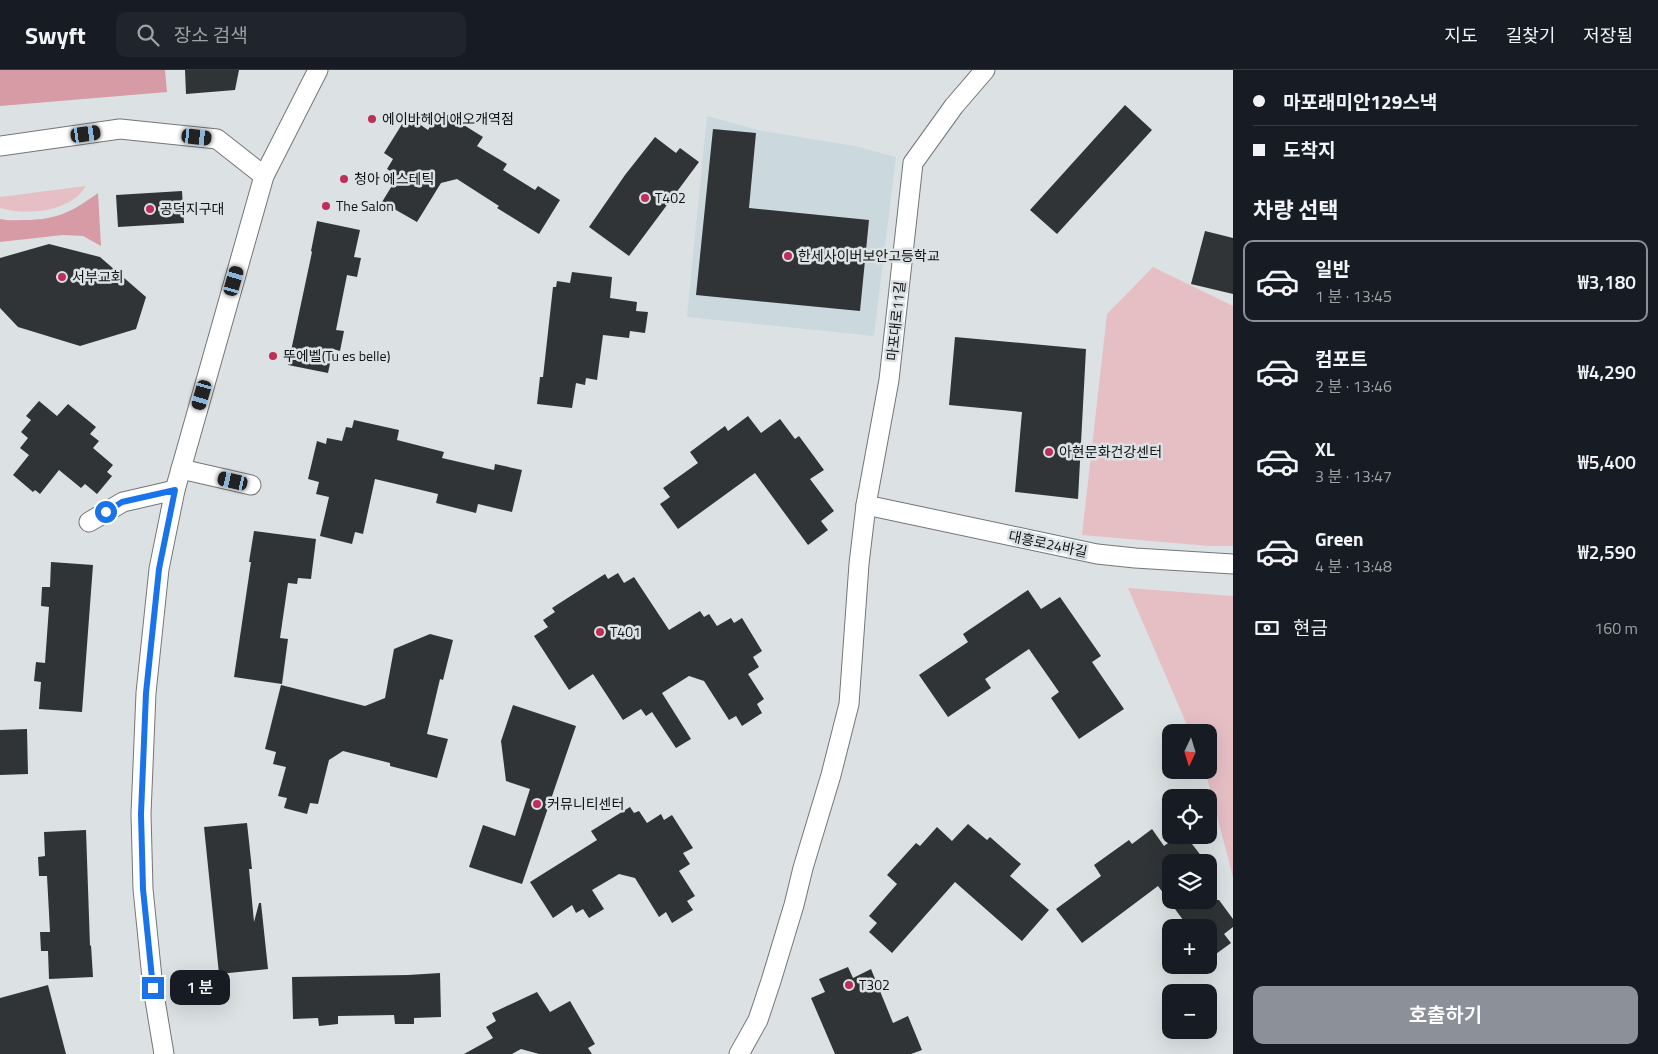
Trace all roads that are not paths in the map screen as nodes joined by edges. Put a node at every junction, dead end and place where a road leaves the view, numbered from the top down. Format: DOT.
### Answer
graph roads {
  1 [pos="986,70"];
  2 [pos="315,71"];
  3 [pos="0,146"];
  4 [pos="264,176"];
  5 [pos="181,469"];
  6 [pos="251,485"];
  7 [pos="175,490"];
  8 [pos="866,505"];
  9 [pos="89,522"];
  10 [pos="1233,564"];
  11 [pos="164,1054"];
  12 [pos="739,1054"];
  1 -- 8 [label="street, 마포대로11길"];
  2 -- 4 [label="street"];
  3 -- 4 [label="street"];
  4 -- 5 [label="street"];
  5 -- 6 [label="street"];
  5 -- 7 [label="street"];
  7 -- 9 [label="street"];
  7 -- 11 [label="street"];
  8 -- 10 [label="street, 대흥로24바길"];
  8 -- 12 [label="street, 마포대로11길"];
}
